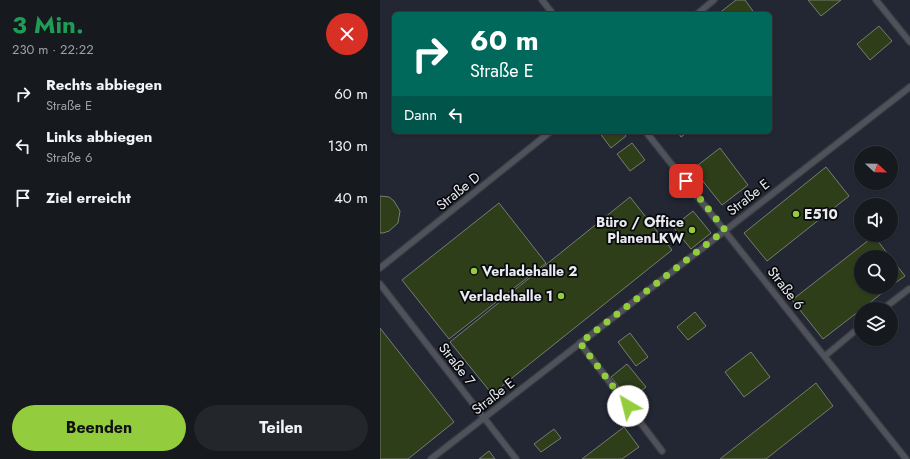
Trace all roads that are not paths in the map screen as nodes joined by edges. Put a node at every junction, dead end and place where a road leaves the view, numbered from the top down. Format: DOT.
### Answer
graph roads {
  1 [pos="542,0"];
  2 [pos="714,0"];
  3 [pos="876,0"];
  4 [pos="551,12"];
  5 [pos="699,12"];
  6 [pos="910,42"];
  7 [pos="910,87"];
  8 [pos="548,134"];
  9 [pos="648,134"];
  10 [pos="725,230"];
  11 [pos="380,268"];
  12 [pos="380,284"];
  13 [pos="909,289"];
  14 [pos="892,302"];
  15 [pos="854,332"];
  16 [pos="580,343"];
  17 [pos="825,356"];
  18 [pos="484,418"];
  19 [pos="662,451"];
  20 [pos="431,459"];
  21 [pos="516,459"];
  22 [pos="906,459"];
  1 -- 4 [label="lane"];
  2 -- 5 [label="lane"];
  3 -- 6 [label="lane"];
  7 -- 10 [label="lane, Straße E"];
  8 -- 11 [label="lane, Straße D"];
  9 -- 10 [label="lane, Straße 6"];
  10 -- 16 [label="lane, Straße E"];
  10 -- 17 [label="lane, Straße 6"];
  12 -- 18 [label="lane, Straße 7"];
  13 -- 14 [label="lane"];
  15 -- 17 [label="lane"];
  16 -- 18 [label="lane, Straße E"];
  16 -- 19 [label="lane"];
  17 -- 22 [label="lane, Straße 6"];
  18 -- 20 [label="lane, Straße E"];
  18 -- 21 [label="lane, Straße 7"];
}
